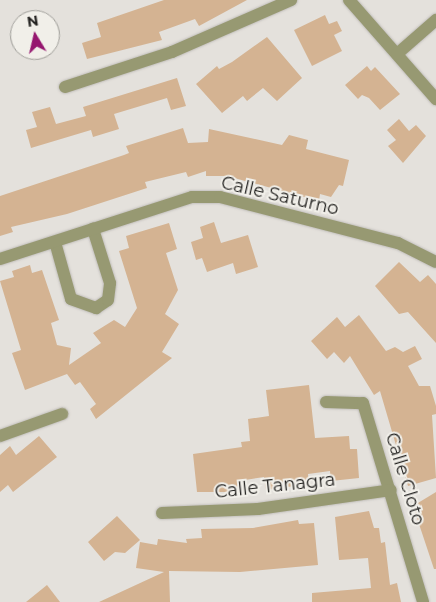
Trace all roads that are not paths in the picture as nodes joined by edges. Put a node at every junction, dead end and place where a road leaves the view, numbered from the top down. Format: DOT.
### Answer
graph roads {
  1 [pos="291,0"];
  2 [pos="349,0"];
  3 [pos="436,20"];
  4 [pos="398,54"];
  5 [pos="65,86"];
  6 [pos="436,99"];
  7 [pos="93,229"];
  8 [pos="55,242"];
  9 [pos="0,259"];
  10 [pos="436,262"];
  11 [pos="326,402"];
  12 [pos="62,414"];
  13 [pos="0,436"];
  14 [pos="391,490"];
  15 [pos="162,513"];
  16 [pos="423,602"];
  1 -- 5 [label="street"];
  2 -- 4 [label="street"];
  3 -- 4 [label="street"];
  4 -- 6 [label="street"];
  7 -- 8 [label="street, Calle Saturno"];
  7 -- 8 [label="street"];
  7 -- 10 [label="street, Calle Saturno"];
  8 -- 9 [label="street, Calle Saturno"];
  11 -- 14 [label="street, Calle Cloto"];
  12 -- 13 [label="street"];
  14 -- 15 [label="street, Calle Tanagra"];
  14 -- 16 [label="street, Calle Cloto"];
}
